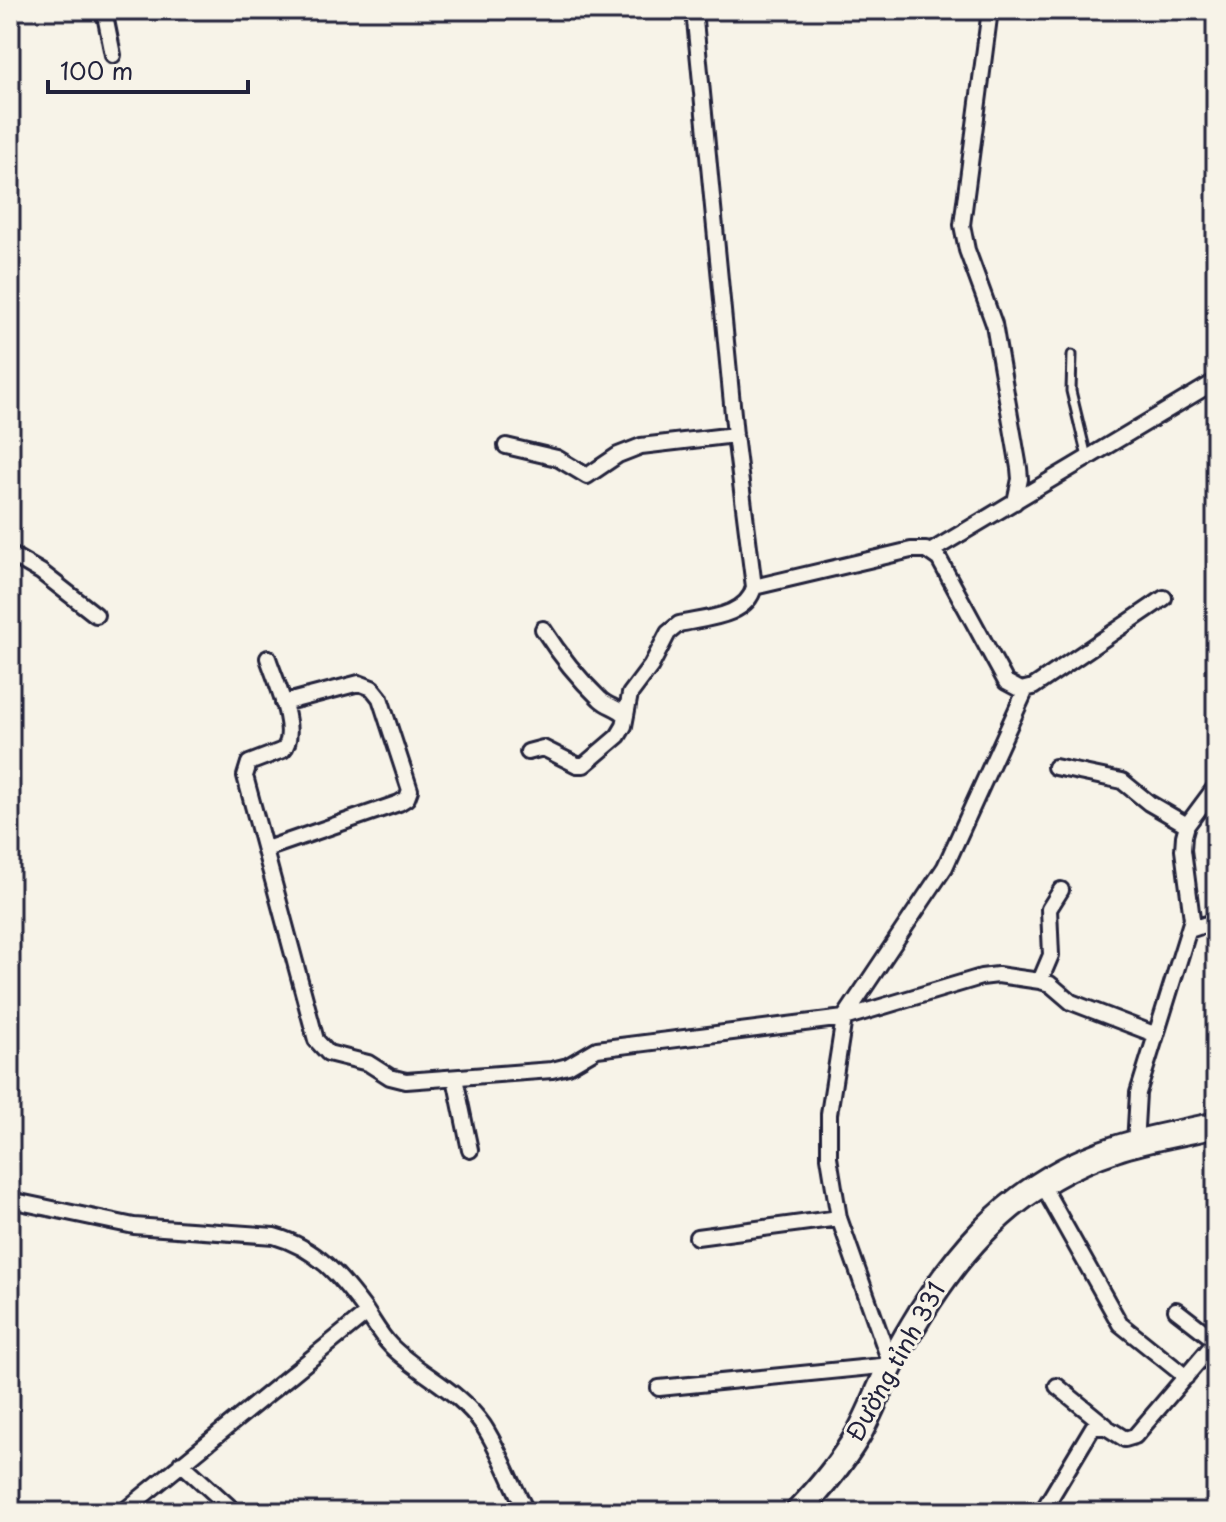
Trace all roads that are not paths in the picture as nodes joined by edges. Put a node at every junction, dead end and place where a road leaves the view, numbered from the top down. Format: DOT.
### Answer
graph roads {
  1 [pos="104,10"];
  2 [pos="694,10"];
  3 [pos="990,10"];
  4 [pos="113,55"];
  5 [pos="1072,355"];
  6 [pos="1216,381"];
  7 [pos="735,435"];
  8 [pos="506,446"];
  9 [pos="1087,459"];
  10 [pos="1015,502"];
  11 [pos="930,552"];
  12 [pos="10,554"];
  13 [pos="754,587"];
  14 [pos="1164,598"];
  15 [pos="96,615"];
  16 [pos="543,629"];
  17 [pos="268,658"];
  18 [pos="1026,689"];
  19 [pos="283,703"];
  20 [pos="626,716"];
  21 [pos="528,752"];
  22 [pos="1055,767"];
  23 [pos="1216,786"];
  24 [pos="1187,825"];
  25 [pos="266,849"];
  26 [pos="1061,890"];
  27 [pos="1216,921"];
  28 [pos="1189,930"];
  29 [pos="1040,981"];
  30 [pos="844,1018"];
  31 [pos="1154,1034"];
  32 [pos="455,1078"];
  33 [pos="1216,1125"];
  34 [pos="1135,1144"];
  35 [pos="470,1150"];
  36 [pos="1041,1183"];
  37 [pos="10,1200"];
  38 [pos="839,1218"];
  39 [pos="697,1237"];
  40 [pos="1176,1310"];
  41 [pos="367,1313"];
  42 [pos="1216,1341"];
  43 [pos="891,1365"];
  44 [pos="1186,1377"];
  45 [pos="1057,1386"];
  46 [pos="659,1388"];
  47 [pos="1106,1427"];
  48 [pos="181,1463"];
  49 [pos="123,1512"];
  50 [pos="235,1512"];
  51 [pos="527,1512"];
  52 [pos="798,1512"];
  53 [pos="1042,1512"];
  1 -- 4 [label="street"];
  2 -- 7 [label="street"];
  3 -- 10 [label="street"];
  5 -- 9 [label="lane"];
  6 -- 9 [label="street"];
  7 -- 8 [label="street"];
  7 -- 13 [label="street"];
  9 -- 10 [label="street"];
  10 -- 11 [label="street"];
  11 -- 13 [label="street"];
  11 -- 18 [label="street"];
  12 -- 15 [label="street"];
  13 -- 20 [label="street"];
  14 -- 18 [label="street"];
  16 -- 20 [label="street"];
  17 -- 19 [label="street"];
  18 -- 30 [label="street"];
  19 -- 25 [label="street"];
  19 -- 25 [label="street"];
  20 -- 21 [label="street"];
  22 -- 24 [label="street"];
  23 -- 24 [label="street"];
  24 -- 28 [label="street"];
  25 -- 32 [label="street"];
  26 -- 29 [label="street"];
  27 -- 28 [label="street"];
  28 -- 31 [label="street"];
  29 -- 30 [label="street"];
  29 -- 31 [label="street"];
  30 -- 32 [label="street"];
  30 -- 38 [label="street"];
  31 -- 34 [label="street"];
  32 -- 35 [label="street"];
  33 -- 34 [label="main road, Đường tỉnh 331"];
  34 -- 36 [label="main road, Đường tỉnh 331"];
  36 -- 43 [label="main road, Đường tỉnh 331"];
  36 -- 44 [label="street"];
  37 -- 41 [label="street"];
  38 -- 39 [label="street"];
  38 -- 43 [label="street"];
  40 -- 42 [label="street"];
  41 -- 48 [label="street"];
  41 -- 51 [label="street"];
  42 -- 44 [label="street"];
  43 -- 46 [label="street"];
  43 -- 52 [label="main road, Đường tỉnh 331"];
  44 -- 47 [label="street"];
  45 -- 47 [label="street"];
  47 -- 53 [label="street"];
  48 -- 49 [label="street"];
  48 -- 50 [label="street"];
}
